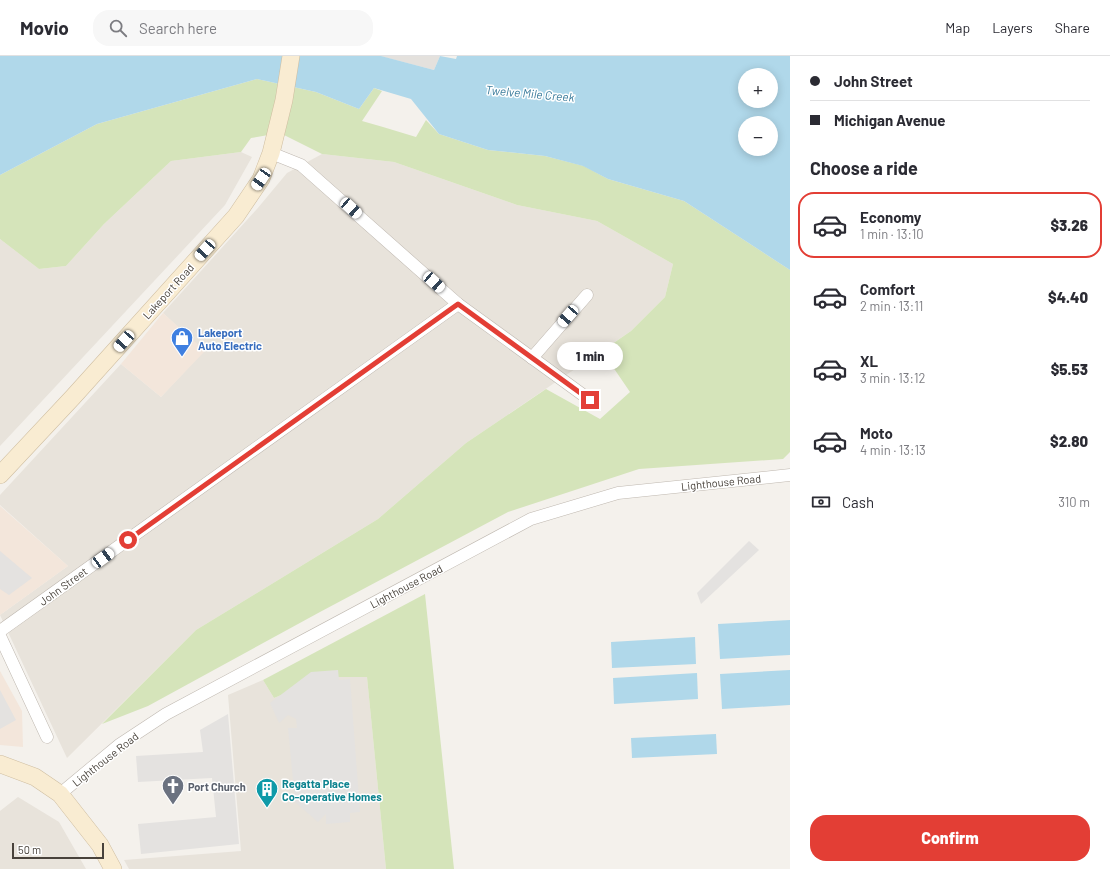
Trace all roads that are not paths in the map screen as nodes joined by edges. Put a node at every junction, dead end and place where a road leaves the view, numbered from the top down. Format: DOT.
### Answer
graph roads {
  1 [pos="291,56"];
  2 [pos="271,153"];
  3 [pos="587,295"];
  4 [pos="458,304"];
  5 [pos="532,358"];
  6 [pos="590,400"];
  7 [pos="2,471"];
  8 [pos="790,475"];
  9 [pos="0,631"];
  10 [pos="0,636"];
  11 [pos="47,737"];
  12 [pos="0,764"];
  13 [pos="60,794"];
  14 [pos="113,869"];
  1 -- 2 [label="main road, Lakeport Road"];
  2 -- 4 [label="street"];
  2 -- 7 [label="main road, Lakeport Road"];
  3 -- 5 [label="street"];
  4 -- 5 [label="street"];
  4 -- 9 [label="street, John Street"];
  5 -- 6 [label="street"];
  8 -- 13 [label="street, Lighthouse Road"];
  10 -- 11 [label="street"];
  12 -- 13 [label="main road"];
  13 -- 14 [label="main road"];
}
